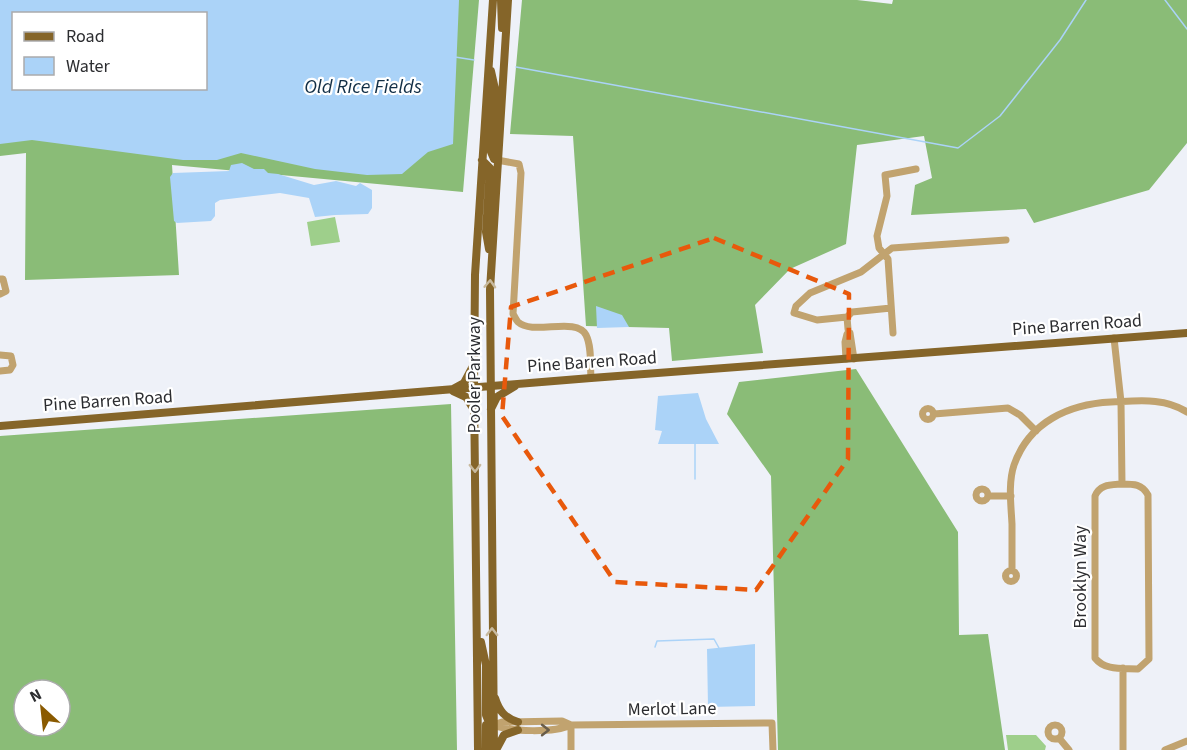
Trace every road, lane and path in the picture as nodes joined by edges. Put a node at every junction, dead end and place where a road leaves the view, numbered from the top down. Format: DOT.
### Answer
graph roads {
  1 [pos="493,0"];
  2 [pos="501,0"];
  3 [pos="508,0"];
  4 [pos="505,46"];
  5 [pos="489,62"];
  6 [pos="482,160"];
  7 [pos="497,160"];
  8 [pos="916,169"];
  9 [pos="1006,240"];
  10 [pos="884,254"];
  11 [pos="491,262"];
  12 [pos="0,279"];
  13 [pos="0,294"];
  14 [pos="891,309"];
  15 [pos="847,317"];
  16 [pos="893,333"];
  17 [pos="1187,333"];
  18 [pos="1114,338"];
  19 [pos="0,355"];
  20 [pos="850,359"];
  21 [pos="474,363"];
  22 [pos="490,364"];
  23 [pos="0,371"];
  24 [pos="591,378"];
  25 [pos="520,384"];
  26 [pos="509,385"];
  27 [pos="489,386"];
  28 [pos="474,388"];
  29 [pos="450,390"];
  30 [pos="1120,402"];
  31 [pos="474,410"];
  32 [pos="490,412"];
  33 [pos="1187,412"];
  34 [pos="934,414"];
  35 [pos="0,426"];
  36 [pos="1036,431"];
  37 [pos="1122,484"];
  38 [pos="988,496"];
  39 [pos="1011,496"];
  40 [pos="1012,570"];
  41 [pos="477,618"];
  42 [pos="1123,668"];
  43 [pos="493,694"];
  44 [pos="486,725"];
  45 [pos="571,725"];
  46 [pos="518,726"];
  47 [pos="1059,738"];
  48 [pos="1187,741"];
  49 [pos="478,750"];
  50 [pos="486,750"];
  51 [pos="495,750"];
  52 [pos="571,750"];
  53 [pos="772,750"];
  54 [pos="1069,750"];
  55 [pos="1123,750"];
  56 [pos="1165,750"];
  1 -- 5 [label="main road, Pooler Parkway"];
  2 -- 4 [label="main road"];
  3 -- 4 [label="main road, Pooler Parkway"];
  4 -- 7 [label="main road, Pooler Parkway"];
  5 -- 6 [label="main road, Pooler Parkway"];
  5 -- 7 [label="main road"];
  6 -- 11 [label="main road"];
  6 -- 21 [label="main road, Pooler Parkway"];
  7 -- 11 [label="main road, Pooler Parkway"];
  7 -- 24 [label="street"];
  8 -- 10 [label="street"];
  9 -- 10 [label="street"];
  10 -- 14 [label="street"];
  10 -- 15 [label="street"];
  22 -- 11 [label="main road, Pooler Parkway, one-way"];
  12 -- 13 [label="street"];
  14 -- 15 [label="street"];
  14 -- 16 [label="street"];
  15 -- 20 [label="street"];
  17 -- 18 [label="main road, Pine Barren Road"];
  18 -- 20 [label="main road, Pine Barren Road"];
  18 -- 30 [label="street"];
  19 -- 23 [label="street"];
  20 -- 24 [label="main road, Pine Barren Road"];
  21 -- 28 [label="main road, Pooler Parkway"];
  21 -- 29 [label="main road"];
  22 -- 26 [label="main road"];
  22 -- 27 [label="main road, Pooler Parkway"];
  24 -- 25 [label="main road, Pine Barren Road"];
  25 -- 26 [label="main road, Pine Barren Road"];
  25 -- 32 [label="main road"];
  26 -- 27 [label="main road, Pine Barren Road"];
  27 -- 28 [label="main road, Pine Barren Road"];
  27 -- 32 [label="main road, Pooler Parkway"];
  28 -- 29 [label="main road, Pine Barren Road"];
  28 -- 31 [label="main road, Pooler Parkway"];
  29 -- 31 [label="main road"];
  29 -- 35 [label="main road, Pine Barren Road"];
  30 -- 33 [label="street"];
  30 -- 36 [label="street"];
  30 -- 37 [label="street"];
  31 -- 41 [label="main road, Pooler Parkway, one-way"];
  43 -- 32 [label="main road, Pooler Parkway, one-way"];
  34 -- 36 [label="street"];
  36 -- 39 [label="street"];
  37 -- 42 [label="street"];
  37 -- 42 [label="street, Brooklyn Way"];
  38 -- 39 [label="street"];
  39 -- 40 [label="street"];
  41 -- 44 [label="main road, Pooler Parkway"];
  41 -- 44 [label="main road"];
  42 -- 55 [label="street"];
  43 -- 44 [label="main road, Pooler Parkway"];
  43 -- 46 [label="main road"];
  44 -- 46 [label="street, Merlot Lane"];
  44 -- 49 [label="main road, Pooler Parkway"];
  44 -- 50 [label="main road"];
  44 -- 51 [label="main road, Pooler Parkway"];
  45 -- 46 [label="street, Merlot Lane"];
  45 -- 52 [label="street"];
  45 -- 53 [label="street, Merlot Lane"];
  46 -- 51 [label="main road"];
  47 -- 54 [label="street"];
  48 -- 56 [label="street"];
}
